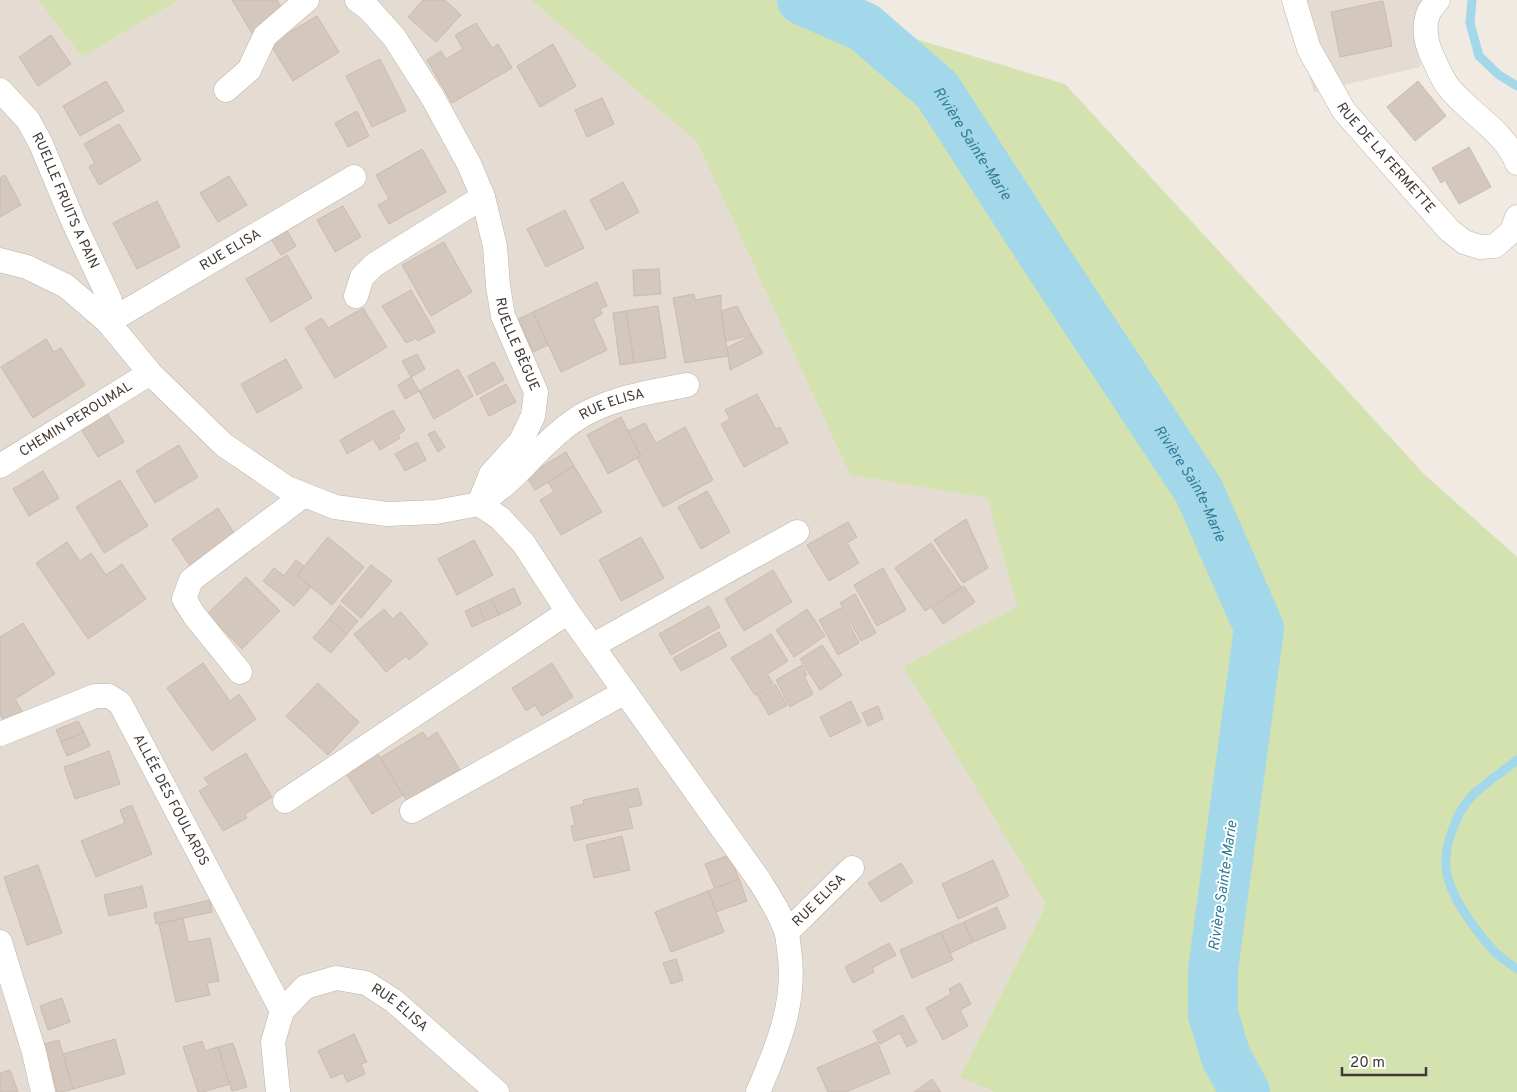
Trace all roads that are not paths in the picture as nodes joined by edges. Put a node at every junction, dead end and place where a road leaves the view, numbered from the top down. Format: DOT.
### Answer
graph roads {
  1 [pos="307,0"];
  2 [pos="356,0"];
  3 [pos="1294,0"];
  4 [pos="1438,0"];
  5 [pos="0,90"];
  6 [pos="226,90"];
  7 [pos="1517,163"];
  8 [pos="354,177"];
  9 [pos="483,197"];
  10 [pos="1517,217"];
  11 [pos="0,260"];
  12 [pos="356,296"];
  13 [pos="108,322"];
  14 [pos="150,373"];
  15 [pos="687,385"];
  16 [pos="0,466"];
  17 [pos="304,495"];
  18 [pos="479,504"];
  19 [pos="797,532"];
  20 [pos="568,612"];
  21 [pos="592,646"];
  22 [pos="240,672"];
  23 [pos="625,692"];
  24 [pos="0,734"];
  25 [pos="285,801"];
  26 [pos="412,811"];
  27 [pos="852,868"];
  28 [pos="786,932"];
  29 [pos="0,942"];
  30 [pos="282,1011"];
  31 [pos="43,1092"];
  32 [pos="278,1092"];
  33 [pos="497,1092"];
  34 [pos="758,1092"];
  1 -- 6 [label="street"];
  2 -- 9 [label="street, RUELLE BÈGUE"];
  3 -- 10 [label="street, RUE DE LA FERMETTE"];
  4 -- 7 [label="street"];
  5 -- 13 [label="street, RUELLE FRUITS A PAIN"];
  8 -- 13 [label="street, RUE ELISA"];
  9 -- 12 [label="street"];
  9 -- 18 [label="street, RUELLE BÈGUE"];
  11 -- 13 [label="street, RUE ELISA"];
  13 -- 14 [label="street, RUE ELISA"];
  14 -- 16 [label="street, CHEMIN PEROUMAL"];
  14 -- 17 [label="street, RUE ELISA"];
  15 -- 18 [label="street, RUE ELISA"];
  17 -- 18 [label="street, RUE ELISA"];
  17 -- 22 [label="street"];
  18 -- 20 [label="street, RUE ELISA"];
  19 -- 21 [label="street"];
  20 -- 21 [label="street, RUE ELISA"];
  20 -- 25 [label="street"];
  21 -- 23 [label="street, RUE ELISA"];
  23 -- 26 [label="street"];
  23 -- 28 [label="street, RUE ELISA"];
  24 -- 30 [label="street, ALLÉE DES FOULARDS"];
  27 -- 28 [label="street, RUE ELISA"];
  28 -- 34 [label="street, RUE ELISA"];
  29 -- 31 [label="street"];
  30 -- 32 [label="street, RUE ELISA"];
  30 -- 33 [label="street, RUE ELISA"];
}
